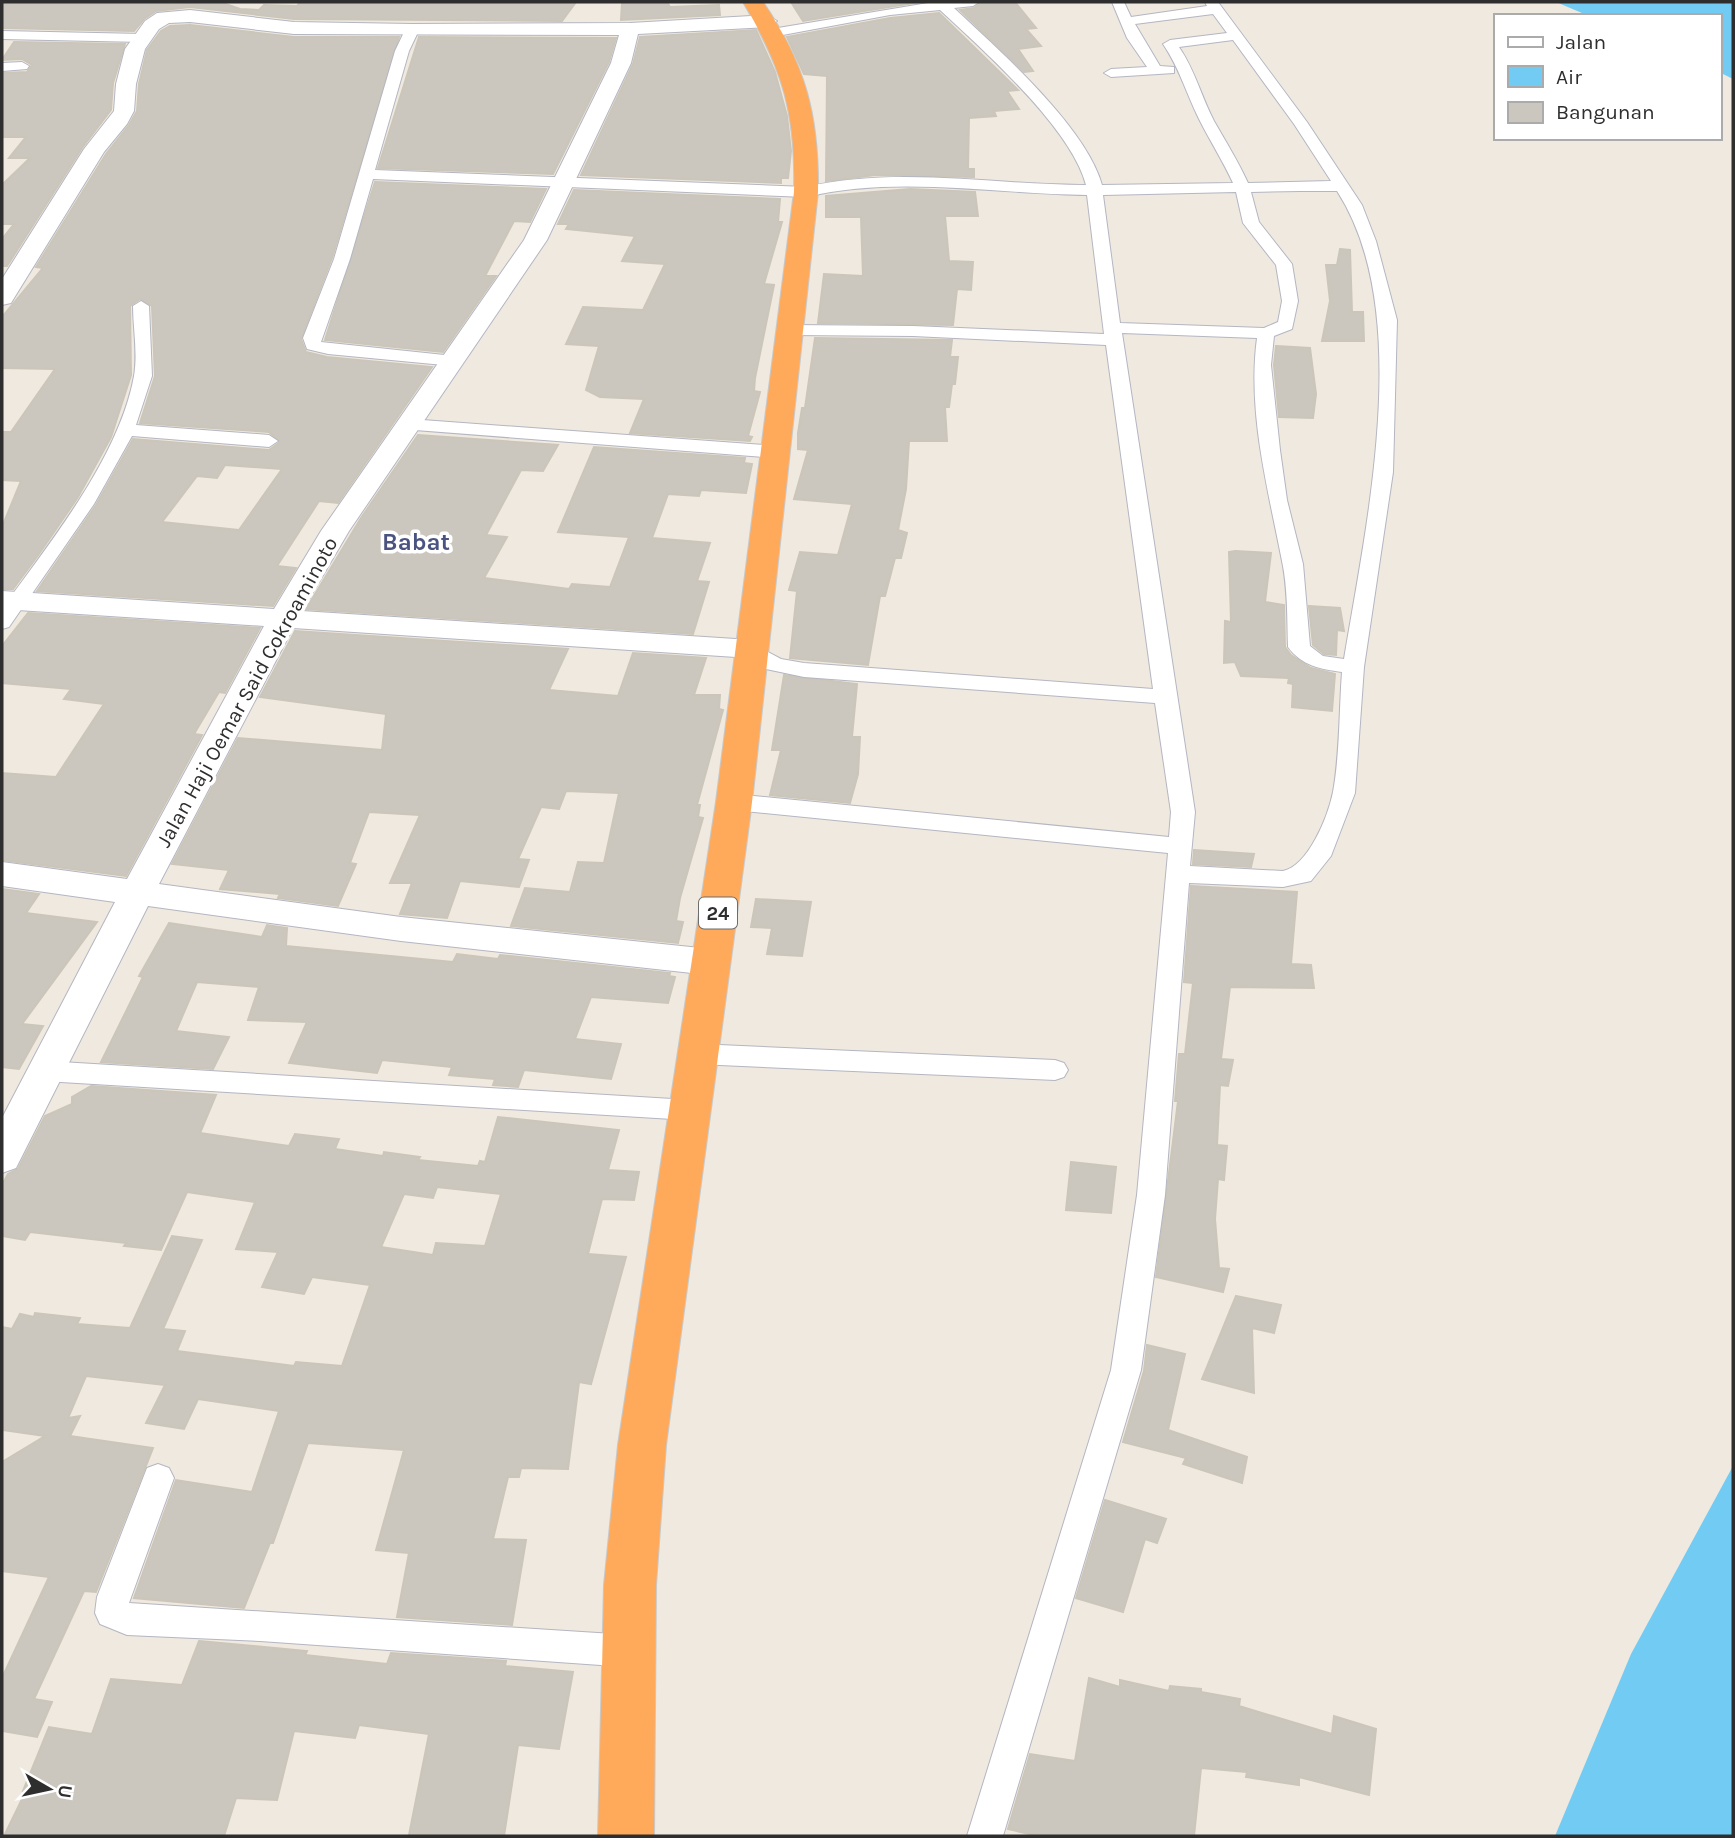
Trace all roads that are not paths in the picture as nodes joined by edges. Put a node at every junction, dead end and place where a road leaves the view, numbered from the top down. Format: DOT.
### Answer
graph roads {
  1 [pos="973,2"];
  2 [pos="1118,2"];
  3 [pos="942,3"];
  4 [pos="1214,6"];
  5 [pos="764,19"];
  6 [pos="1128,21"];
  7 [pos="630,29"];
  8 [pos="412,30"];
  9 [pos="2,35"];
  10 [pos="1236,36"];
  11 [pos="143,38"];
  12 [pos="1134,38"];
  13 [pos="1170,44"];
  14 [pos="22,66"];
  15 [pos="2,67"];
  16 [pos="1187,69"];
  17 [pos="1156,70"];
  18 [pos="1111,73"];
  19 [pos="367,174"];
  20 [pos="563,182"];
  21 [pos="1341,186"];
  22 [pos="1242,187"];
  23 [pos="1094,188"];
  24 [pos="806,192"];
  25 [pos="2,298"];
  26 [pos="141,306"];
  27 [pos="790,330"];
  28 [pos="1266,333"];
  29 [pos="1115,334"];
  30 [pos="454,361"];
  31 [pos="409,425"];
  32 [pos="124,430"];
  33 [pos="269,441"];
  34 [pos="776,452"];
  35 [pos="7,608"];
  36 [pos="284,616"];
  37 [pos="751,649"];
  38 [pos="1353,667"];
  39 [pos="1165,698"];
  40 [pos="734,802"];
  41 [pos="1179,846"];
  42 [pos="2,874"];
  43 [pos="1178,874"];
  44 [pos="138,894"];
  45 [pos="710,962"];
  46 [pos="697,1054"];
  47 [pos="1055,1070"];
  48 [pos="44,1071"];
  49 [pos="689,1110"];
  50 [pos="2,1157"];
  51 [pos="158,1478"];
  52 [pos="629,1651"];
  53 [pos="626,1836"];
  54 [pos="985,1836"];
  1 -- 3 [label="street"];
  2 -- 6 [label="street"];
  3 -- 5 [label="street"];
  3 -- 23 [label="street"];
  4 -- 6 [label="street"];
  4 -- 10 [label="street"];
  5 -- 7 [label="street"];
  5 -- 24 [label="highway, 24"];
  6 -- 12 [label="street"];
  7 -- 8 [label="street"];
  7 -- 20 [label="street, Jalan Haji Oemar Said Cokroaminoto"];
  8 -- 11 [label="street"];
  8 -- 19 [label="street"];
  9 -- 11 [label="street"];
  10 -- 13 [label="street"];
  10 -- 21 [label="street"];
  11 -- 25 [label="street"];
  12 -- 13 [label="street"];
  12 -- 17 [label="street"];
  13 -- 16 [label="street"];
  14 -- 15 [label="street"];
  16 -- 17 [label="street"];
  16 -- 22 [label="street"];
  17 -- 18 [label="street"];
  19 -- 20 [label="street"];
  19 -- 30 [label="street"];
  20 -- 24 [label="street"];
  20 -- 30 [label="street, Jalan Haji Oemar Said Cokroaminoto"];
  21 -- 22 [label="street"];
  21 -- 38 [label="street"];
  22 -- 23 [label="street"];
  22 -- 28 [label="street"];
  23 -- 24 [label="street"];
  23 -- 29 [label="street"];
  24 -- 27 [label="highway, 24"];
  26 -- 32 [label="street"];
  27 -- 29 [label="street"];
  27 -- 34 [label="highway, 24"];
  28 -- 29 [label="street"];
  28 -- 38 [label="street"];
  29 -- 39 [label="street"];
  30 -- 31 [label="street, Jalan Haji Oemar Said Cokroaminoto"];
  31 -- 34 [label="street"];
  31 -- 36 [label="street, Jalan Haji Oemar Said Cokroaminoto"];
  32 -- 33 [label="street"];
  32 -- 35 [label="street"];
  34 -- 37 [label="highway, 24"];
  35 -- 36 [label="street"];
  36 -- 37 [label="street"];
  36 -- 44 [label="street, Jalan Haji Oemar Said Cokroaminoto"];
  37 -- 39 [label="street"];
  37 -- 40 [label="highway, 24"];
  38 -- 43 [label="street"];
  39 -- 41 [label="street"];
  40 -- 41 [label="street"];
  40 -- 45 [label="highway, 24"];
  41 -- 43 [label="street"];
  42 -- 44 [label="street"];
  43 -- 54 [label="street"];
  44 -- 45 [label="street"];
  44 -- 48 [label="street, Jalan Haji Oemar Said Cokroaminoto"];
  45 -- 46 [label="highway, 24"];
  46 -- 47 [label="street"];
  46 -- 49 [label="highway, 24"];
  48 -- 49 [label="street"];
  48 -- 50 [label="street, Jalan Haji Oemar Said Cokroaminoto"];
  49 -- 52 [label="highway, 24"];
  51 -- 52 [label="street"];
  52 -- 53 [label="highway, 24"];
}
